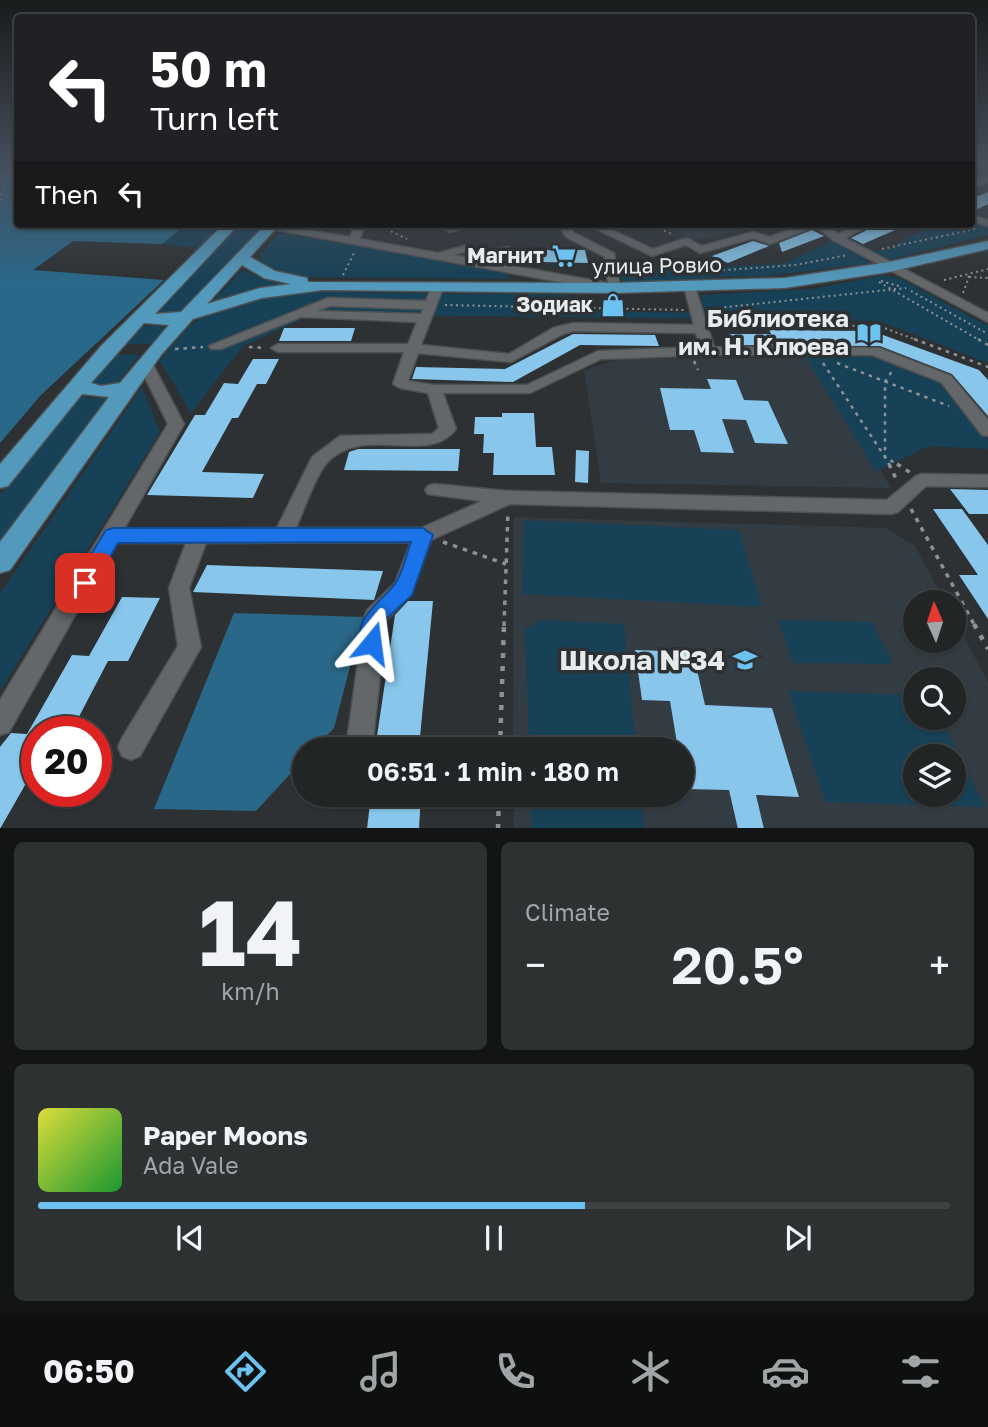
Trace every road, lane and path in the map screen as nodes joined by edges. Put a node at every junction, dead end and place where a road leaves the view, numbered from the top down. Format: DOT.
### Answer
graph roads {
  1 [pos="228,228"];
  2 [pos="269,228"];
  3 [pos="288,228"];
  4 [pos="359,228"];
  5 [pos="567,228"];
  6 [pos="599,228"];
  7 [pos="658,228"];
  8 [pos="803,228"];
  9 [pos="825,228"];
  10 [pos="858,228"];
  11 [pos="974,228"];
  12 [pos="837,238"];
  13 [pos="357,241"];
  14 [pos="687,241"];
  15 [pos="988,245"];
  16 [pos="504,249"];
  17 [pos="700,250"];
  18 [pos="863,253"];
  19 [pos="440,256"];
  20 [pos="243,258"];
  21 [pos="825,259"];
  22 [pos="889,267"];
  23 [pos="514,270"];
  24 [pos="988,270"];
  25 [pos="709,271"];
  26 [pos="723,271"];
  27 [pos="868,275"];
  28 [pos="965,275"];
  29 [pos="969,277"];
  30 [pos="988,278"];
  31 [pos="330,285"];
  32 [pos="923,285"];
  33 [pos="438,286"];
  34 [pos="517,287"];
  35 [pos="690,287"];
  36 [pos="614,288"];
  37 [pos="906,288"];
  38 [pos="893,290"];
  39 [pos="873,293"];
  40 [pos="963,293"];
  41 [pos="697,310"];
  42 [pos="144,312"];
  43 [pos="429,312"];
  44 [pos="188,315"];
  45 [pos="988,318"];
  46 [pos="702,327"];
  47 [pos="988,334"];
  48 [pos="988,345"];
  49 [pos="216,346"];
  50 [pos="278,348"];
  51 [pos="411,348"];
  52 [pos="709,351"];
  53 [pos="150,357"];
  54 [pos="900,359"];
  55 [pos="988,367"];
  56 [pos="885,382"];
  57 [pos="80,384"];
  58 [pos="125,388"];
  59 [pos="434,389"];
  60 [pos="975,416"];
  61 [pos="988,431"];
  62 [pos="884,457"];
  63 [pos="0,480"];
  64 [pos="922,480"];
  65 [pos="988,481"];
  66 [pos="434,490"];
  67 [pos="508,497"];
  68 [pos="905,497"];
  69 [pos="423,535"];
  70 [pos="113,536"];
  71 [pos="283,536"];
  72 [pos="198,537"];
  73 [pos="0,562"];
  74 [pos="506,564"];
  75 [pos="988,649"];
  76 [pos="0,723"];
  77 [pos="360,737"];
  78 [pos="500,737"];
  79 [pos="131,747"];
  80 [pos="499,807"];
  81 [pos="498,828"];
  1 -- 42 [label="main road"];
  2 -- 20 [label="main road"];
  3 -- 13 [label="street"];
  4 -- 13 [label="street"];
  5 -- 36 [label="street"];
  6 -- 14 [label="street"];
  7 -- 14 [label="path"];
  8 -- 17 [label="street"];
  9 -- 12 [label="street"];
  10 -- 12 [label="street"];
  11 -- 18 [label="path"];
  12 -- 18 [label="street"];
  13 -- 19 [label="street"];
  13 -- 31 [label="path"];
  14 -- 17 [label="street"];
  15 -- 22 [label="main road, улица Ровио"];
  16 -- 19 [label="street"];
  17 -- 26 [label="path"];
  18 -- 21 [label="path"];
  18 -- 22 [label="street"];
  19 -- 23 [label="street"];
  20 -- 31 [label="main road, улица Ровио"];
  20 -- 44 [label="main road"];
  21 -- 26 [label="path"];
  21 -- 27 [label="path"];
  22 -- 27 [label="main road, улица Ровио"];
  22 -- 32 [label="street"];
  23 -- 34 [label="street"];
  23 -- 36 [label="street"];
  24 -- 28 [label="path"];
  25 -- 26 [label="path"];
  27 -- 35 [label="main road, улица Ровио"];
  27 -- 37 [label="path"];
  27 -- 38 [label="path"];
  27 -- 39 [label="path"];
  28 -- 29 [label="path"];
  28 -- 32 [label="path"];
  29 -- 30 [label="path"];
  29 -- 40 [label="path"];
  31 -- 33 [label="main road, улица Ровио"];
  31 -- 44 [label="main road, улица Ровио"];
  32 -- 37 [label="path"];
  32 -- 45 [label="street"];
  33 -- 34 [label="main road, улица Ровио"];
  33 -- 43 [label="street"];
  34 -- 36 [label="main road, улица Ровио"];
  35 -- 36 [label="main road, улица Ровио"];
  35 -- 41 [label="street"];
  37 -- 38 [label="path"];
  37 -- 47 [label="path"];
  38 -- 39 [label="path"];
  38 -- 48 [label="path"];
  39 -- 41 [label="path"];
  41 -- 43 [label="path"];
  41 -- 46 [label="street"];
  42 -- 44 [label="main road, улица Ровио"];
  42 -- 57 [label="main road"];
  43 -- 49 [label="street"];
  43 -- 51 [label="street"];
  44 -- 53 [label="main road"];
  46 -- 51 [label="street"];
  46 -- 52 [label="street"];
  46 -- 55 [label="path"];
  49 -- 50 [label="path"];
  49 -- 53 [label="path"];
  50 -- 51 [label="street"];
  51 -- 59 [label="street"];
  52 -- 54 [label="street"];
  52 -- 59 [label="lane"];
  53 -- 58 [label="main road"];
  53 -- 70 [label="street"];
  54 -- 56 [label="path"];
  54 -- 60 [label="street"];
  56 -- 60 [label="path"];
  56 -- 62 [label="path"];
  56 -- 62 [label="path"];
  57 -- 58 [label="main road"];
  57 -- 63 [label="main road"];
  58 -- 73 [label="main road"];
  59 -- 71 [label="street"];
  60 -- 61 [label="street"];
  62 -- 64 [label="path"];
  62 -- 68 [label="path"];
  64 -- 65 [label="street"];
  64 -- 68 [label="street"];
  66 -- 67 [label="street"];
  67 -- 68 [label="street"];
  67 -- 69 [label="street"];
  67 -- 74 [label="path"];
  68 -- 75 [label="path"];
  69 -- 71 [label="street"];
  69 -- 74 [label="path"];
  69 -- 77 [label="street"];
  70 -- 72 [label="street"];
  70 -- 76 [label="street"];
  71 -- 72 [label="street"];
  72 -- 79 [label="street"];
  74 -- 78 [label="path"];
  80 -- 81 [label="path"];
}
